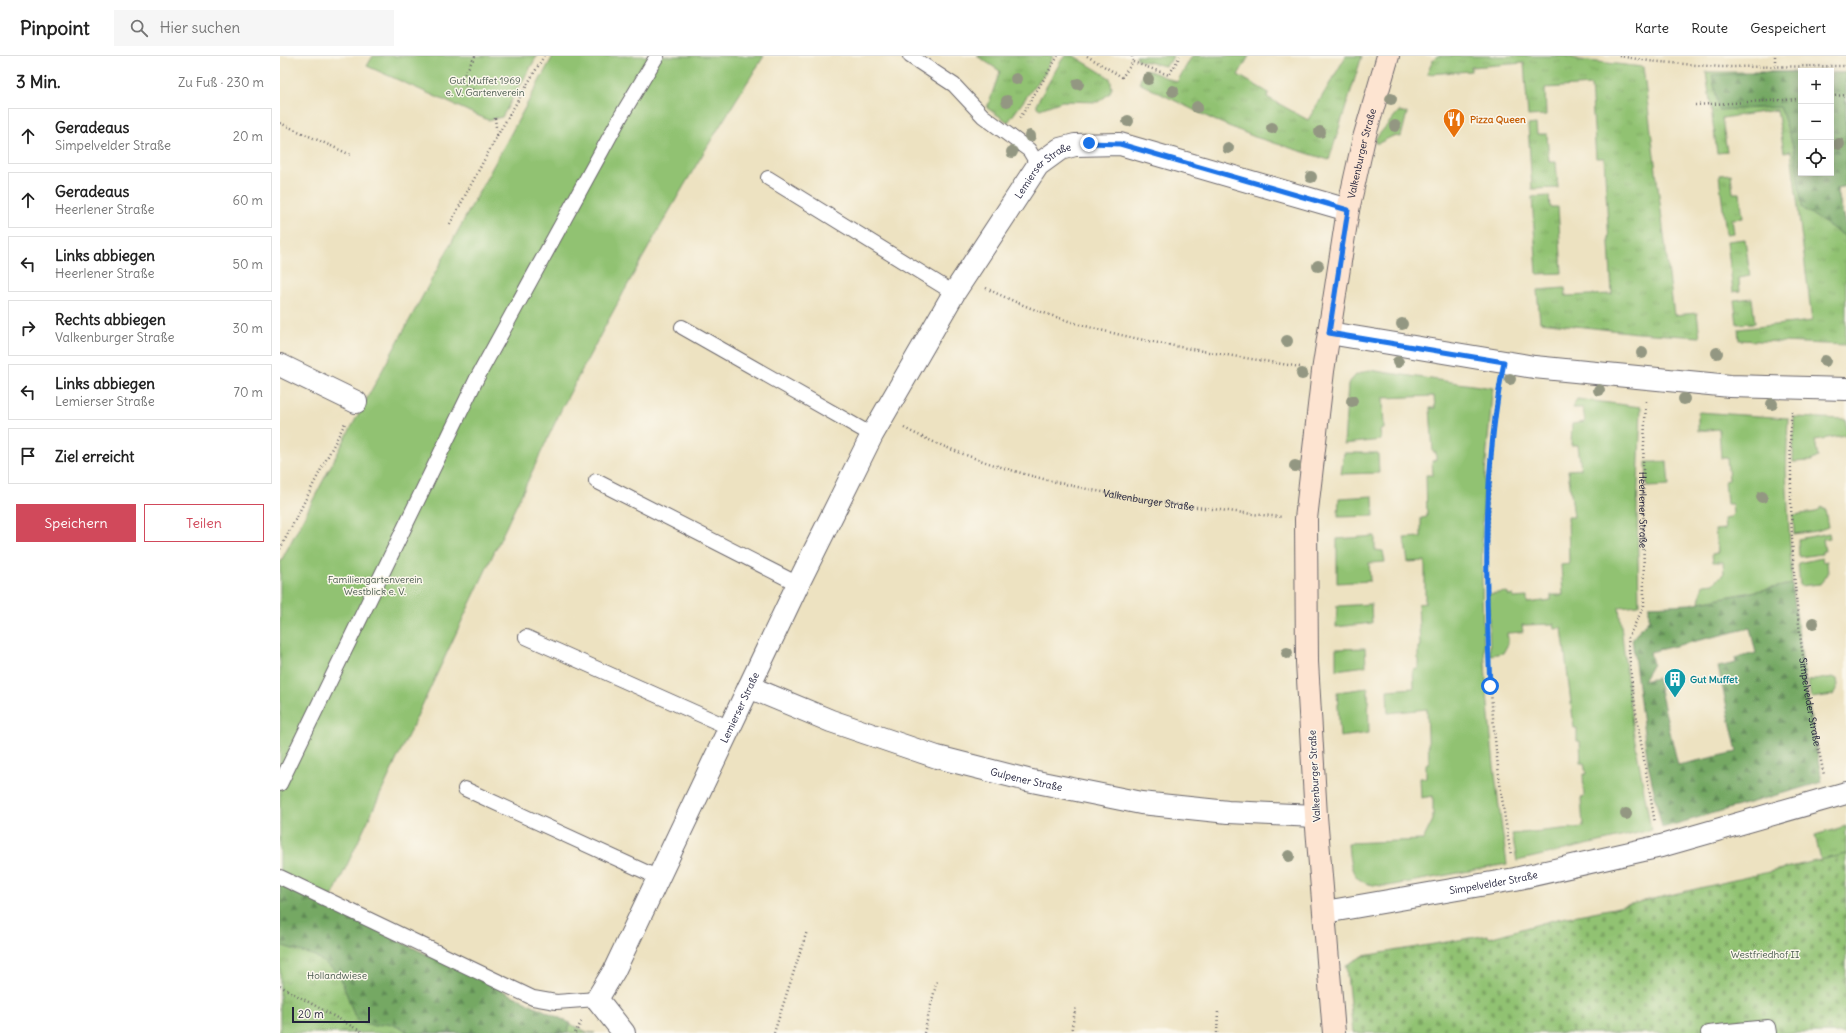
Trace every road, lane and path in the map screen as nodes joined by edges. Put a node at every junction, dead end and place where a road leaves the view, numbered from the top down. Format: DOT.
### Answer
graph roads {
  1 [pos="475,56"];
  2 [pos="544,56"];
  3 [pos="657,56"];
  4 [pos="910,56"];
  5 [pos="1058,56"];
  6 [pos="1087,56"];
  7 [pos="1132,56"];
  8 [pos="1180,56"];
  9 [pos="1388,56"];
  10 [pos="1619,56"];
  11 [pos="1775,56"];
  12 [pos="1133,62"];
  13 [pos="1775,66"];
  14 [pos="1846,66"];
  15 [pos="479,93"];
  16 [pos="1846,95"];
  17 [pos="1834,96"];
  18 [pos="1798,99"];
  19 [pos="1695,105"];
  20 [pos="495,118"];
  21 [pos="280,123"];
  22 [pos="497,136"];
  23 [pos="1010,136"];
  24 [pos="351,155"];
  25 [pos="1038,165"];
  26 [pos="768,178"];
  27 [pos="1348,210"];
  28 [pos="450,224"];
  29 [pos="959,285"];
  30 [pos="682,327"];
  31 [pos="1329,333"];
  32 [pos="1504,362"];
  33 [pos="280,365"];
  34 [pos="1323,371"];
  35 [pos="1646,378"];
  36 [pos="1795,388"];
  37 [pos="1846,389"];
  38 [pos="356,402"];
  39 [pos="877,426"];
  40 [pos="596,481"];
  41 [pos="1306,519"];
  42 [pos="280,549"];
  43 [pos="798,584"];
  44 [pos="526,636"];
  45 [pos="749,687"];
  46 [pos="730,728"];
  47 [pos="280,784"];
  48 [pos="464,789"];
  49 [pos="1838,795"];
  50 [pos="1316,816"];
  51 [pos="1507,834"];
  52 [pos="1661,846"];
  53 [pos="280,878"];
  54 [pos="659,878"];
  55 [pos="1325,912"];
  56 [pos="807,931"];
  57 [pos="937,981"];
  58 [pos="280,986"];
  59 [pos="597,999"];
  60 [pos="1076,1006"];
  61 [pos="1218,1011"];
  62 [pos="1733,1032"];
  63 [pos="364,1033"];
  64 [pos="624,1033"];
  65 [pos="774,1033"];
  66 [pos="924,1033"];
  67 [pos="1071,1033"];
  68 [pos="1217,1033"];
  69 [pos="1334,1033"];
  70 [pos="1708,1033"];
  71 [pos="1769,1033"];
  1 -- 15 [label="path"];
  2 -- 22 [label="path"];
  3 -- 47 [label="lane"];
  4 -- 23 [label="lane"];
  5 -- 23 [label="path"];
  6 -- 12 [label="path"];
  7 -- 12 [label="path"];
  8 -- 12 [label="path"];
  9 -- 27 [label="street, Valkenburger Straße"];
  10 -- 13 [label="path"];
  11 -- 13 [label="path"];
  13 -- 14 [label="path"];
  16 -- 17 [label="path"];
  18 -- 19 [label="path"];
  20 -- 22 [label="path"];
  21 -- 24 [label="path"];
  22 -- 28 [label="path"];
  23 -- 25 [label="lane"];
  25 -- 27 [label="street, Lemierser Straße"];
  25 -- 29 [label="street, Lemierser Straße"];
  26 -- 29 [label="lane"];
  27 -- 31 [label="street, Valkenburger Straße"];
  29 -- 34 [label="path"];
  29 -- 39 [label="street, Lemierser Straße"];
  30 -- 39 [label="lane"];
  31 -- 32 [label="street"];
  31 -- 34 [label="street, Valkenburger Straße"];
  32 -- 35 [label="street"];
  32 -- 51 [label="path"];
  33 -- 38 [label="street"];
  34 -- 41 [label="street, Valkenburger Straße"];
  35 -- 36 [label="street"];
  35 -- 52 [label="path, Heerlener Straße"];
  36 -- 37 [label="street"];
  36 -- 49 [label="path, Simpelvelder Straße"];
  38 -- 42 [label="path"];
  39 -- 41 [label="path, Valkenburger Straße"];
  39 -- 43 [label="street, Lemierser Straße"];
  40 -- 43 [label="lane"];
  41 -- 50 [label="street, Valkenburger Straße"];
  43 -- 45 [label="street, Lemierser Straße"];
  44 -- 46 [label="lane"];
  45 -- 46 [label="street, Lemierser Straße"];
  45 -- 50 [label="street, Gulpener Straße"];
  46 -- 54 [label="street, Lemierser Straße"];
  48 -- 54 [label="lane"];
  49 -- 52 [label="street, Simpelvelder Straße"];
  50 -- 55 [label="street, Valkenburger Straße"];
  52 -- 55 [label="street, Simpelvelder Straße"];
  53 -- 59 [label="lane"];
  54 -- 59 [label="street, Lemierser Straße"];
  55 -- 69 [label="street, Valkenburger Straße"];
  56 -- 65 [label="path"];
  57 -- 66 [label="path"];
  58 -- 63 [label="path"];
  59 -- 64 [label="street"];
  60 -- 67 [label="path"];
  61 -- 68 [label="path"];
  62 -- 70 [label="lane"];
  62 -- 71 [label="lane"];
}
